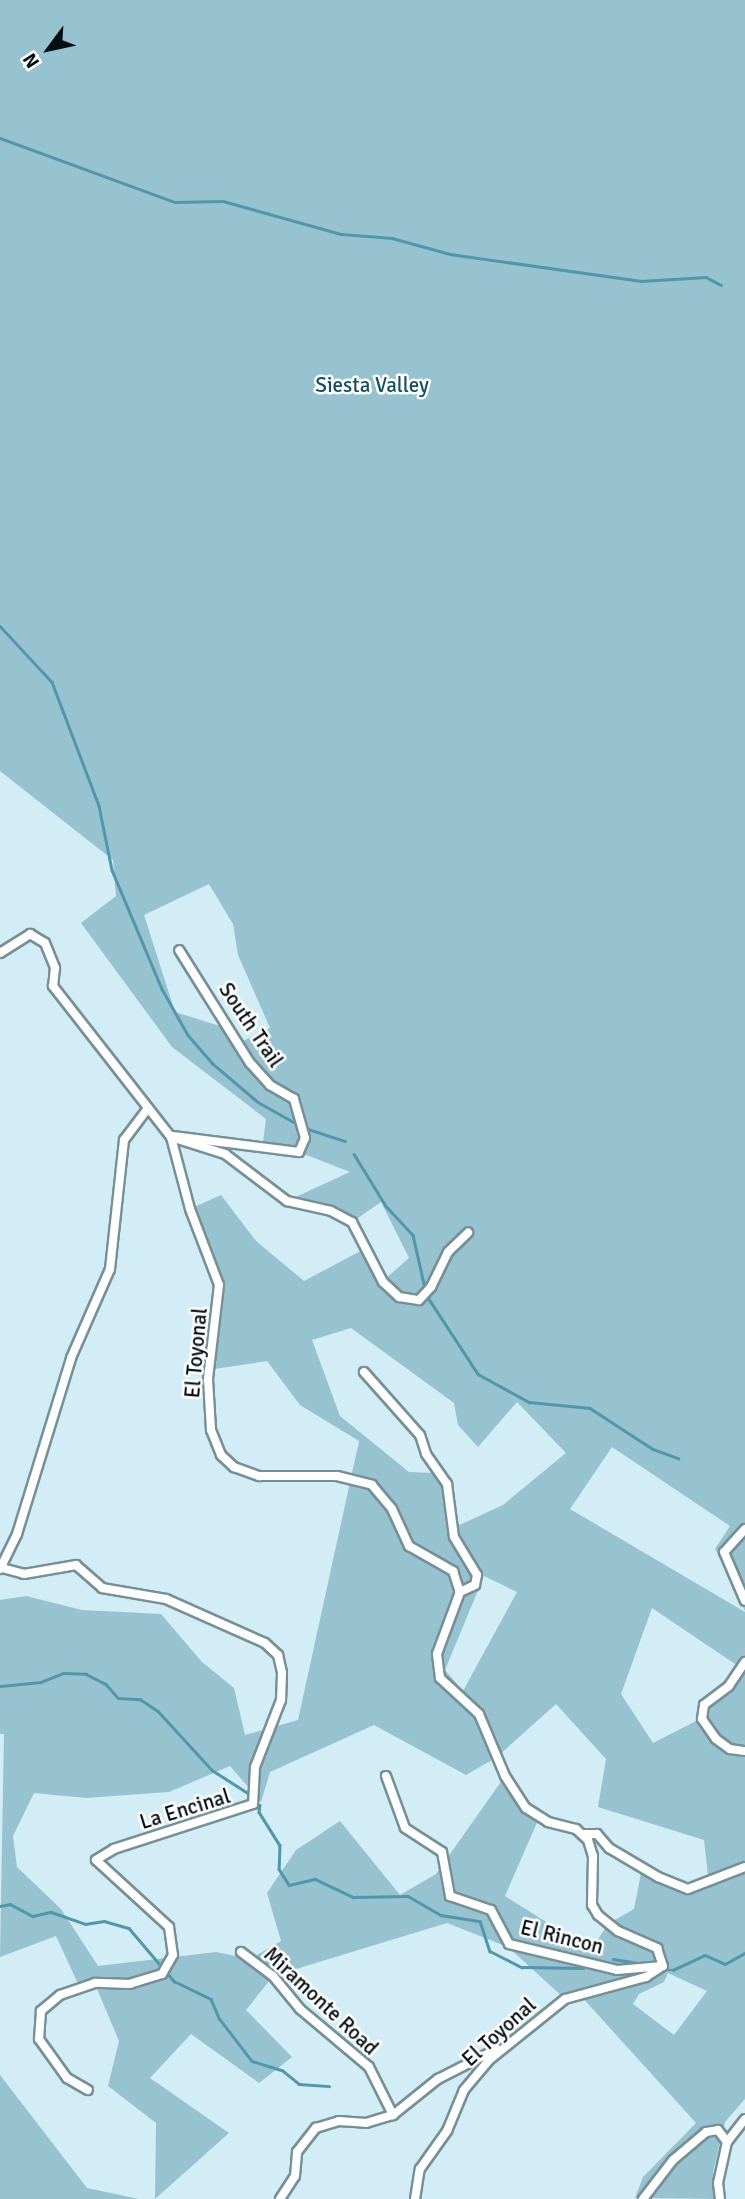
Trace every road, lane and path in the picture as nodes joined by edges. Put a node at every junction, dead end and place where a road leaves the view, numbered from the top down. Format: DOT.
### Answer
graph roads {
  1 [pos="180,950"];
  2 [pos="0,953"];
  3 [pos="148,1108"];
  4 [pos="171,1137"];
  5 [pos="468,1233"];
  6 [pos="364,1372"];
  7 [pos="745,1529"];
  8 [pos="1,1569"];
  9 [pos="460,1592"];
  10 [pos="745,1601"];
  11 [pos="745,1662"];
  12 [pos="745,1751"];
  13 [pos="386,1776"];
  14 [pos="584,1834"];
  15 [pos="745,1867"];
  16 [pos="241,1952"];
  17 [pos="663,1966"];
  18 [pos="506,2045"];
  19 [pos="88,2090"];
  20 [pos="393,2115"];
  21 [pos="745,2119"];
  22 [pos="727,2142"];
  23 [pos="280,2199"];
  24 [pos="415,2199"];
  25 [pos="643,2199"];
  26 [pos="720,2199"];
  1 -- 4 [label="street, South Trail"];
  2 -- 3 [label="street, El Toyonal"];
  3 -- 4 [label="street, El Toyonal"];
  3 -- 8 [label="street"];
  4 -- 5 [label="street"];
  4 -- 9 [label="street, El Toyonal"];
  6 -- 9 [label="street"];
  7 -- 10 [label="street"];
  8 -- 19 [label="street, La Encinal"];
  9 -- 14 [label="street"];
  11 -- 12 [label="street"];
  13 -- 17 [label="street, El Rincon"];
  14 -- 15 [label="street"];
  14 -- 17 [label="street"];
  16 -- 20 [label="street, Miramonte Road"];
  17 -- 18 [label="street, El Toyonal"];
  18 -- 20 [label="street"];
  18 -- 24 [label="street, El Toyonal"];
  20 -- 23 [label="street"];
  21 -- 22 [label="street"];
  22 -- 25 [label="street"];
  22 -- 26 [label="street"];
}
